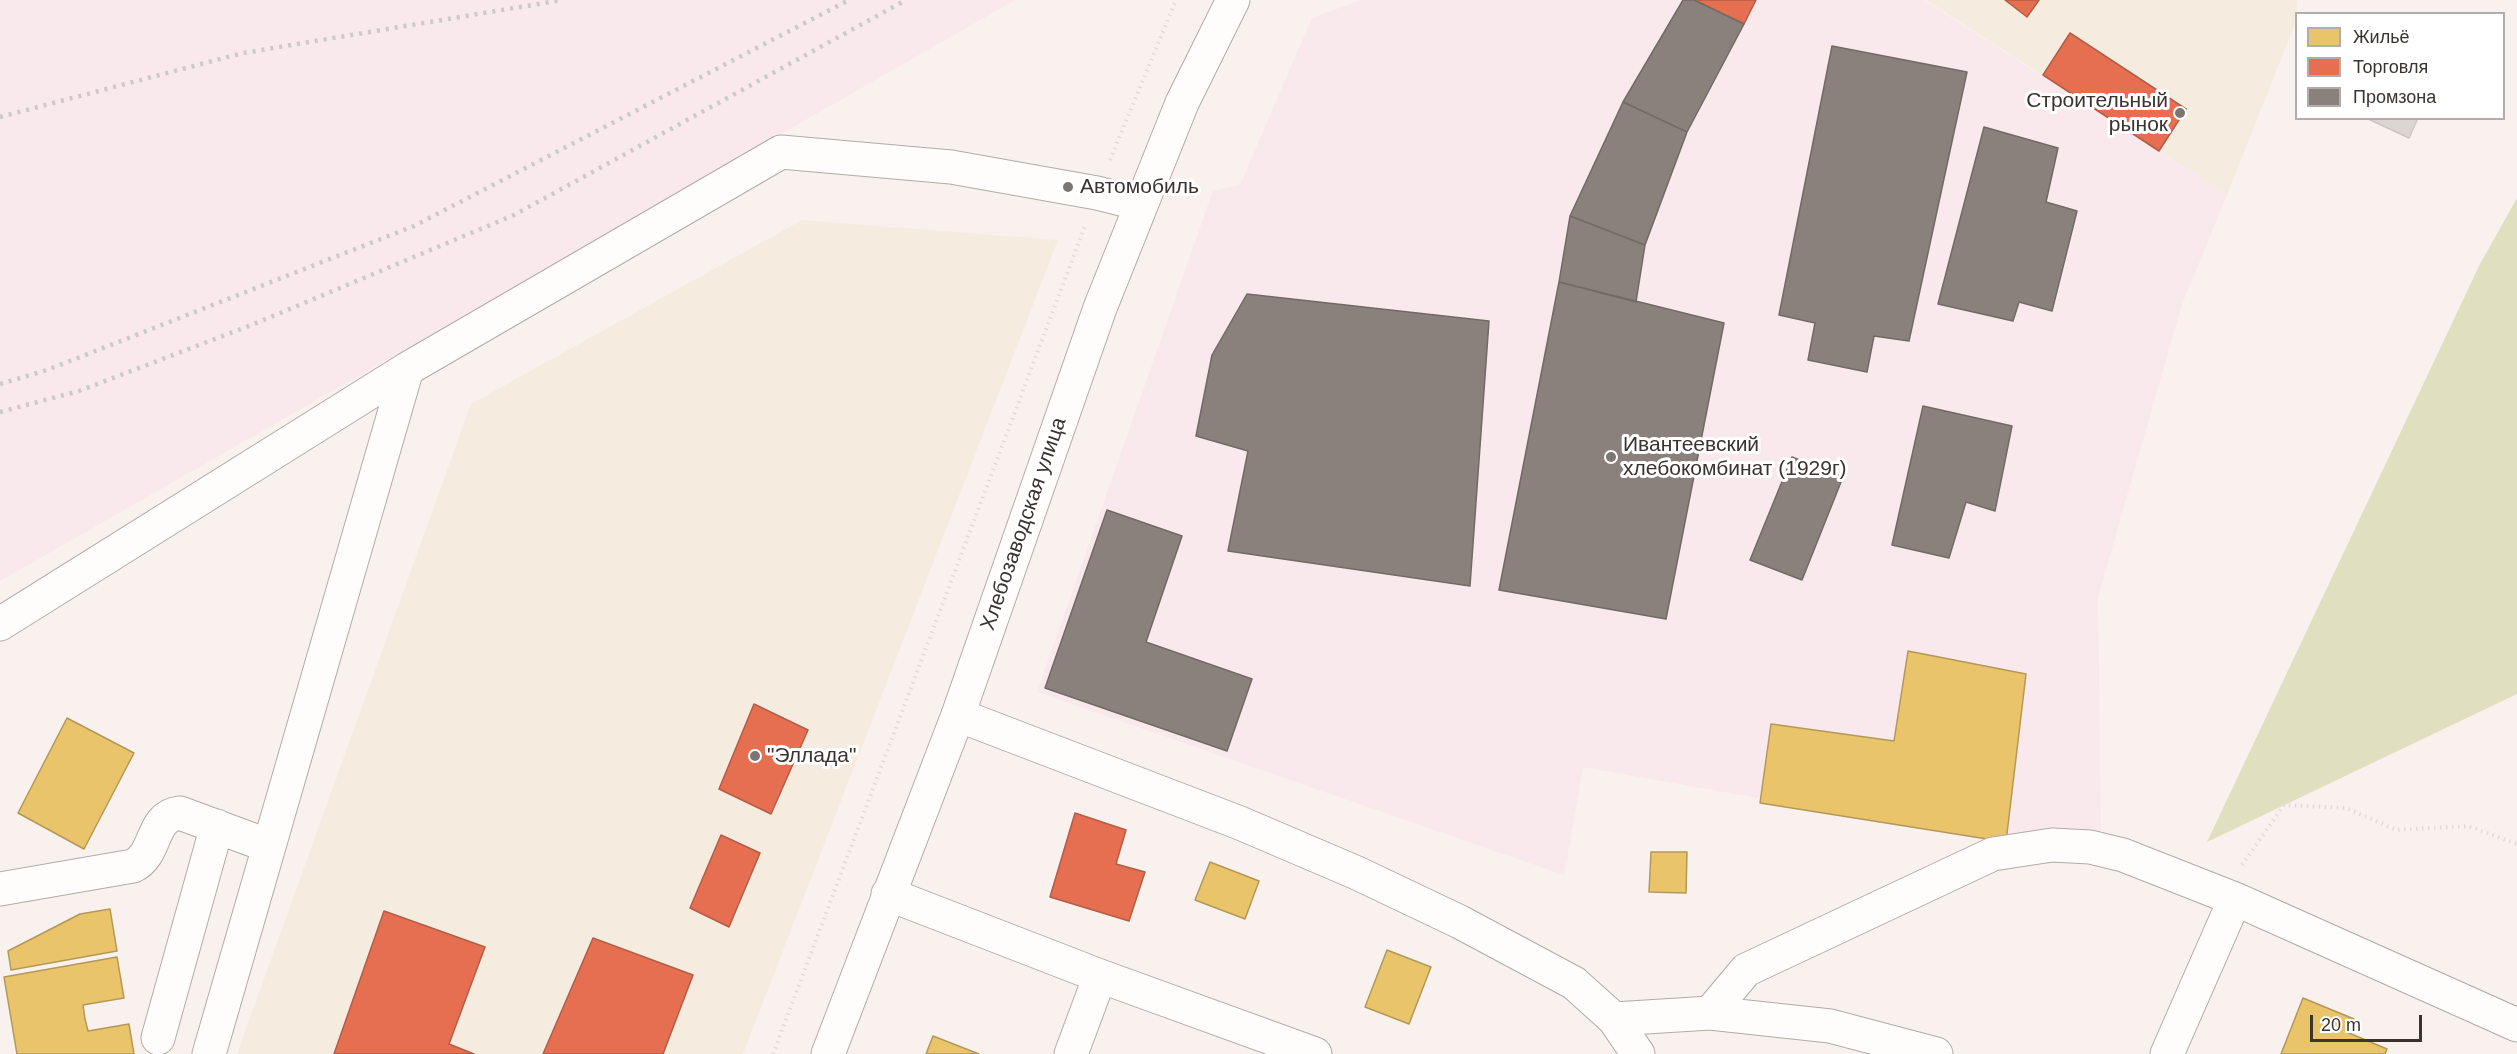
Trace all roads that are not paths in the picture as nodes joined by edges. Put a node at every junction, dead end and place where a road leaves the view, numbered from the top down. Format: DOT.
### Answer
graph roads {
  1 [pos="1233,0"];
  2 [pos="1141,204"];
  3 [pos="407,369"];
  4 [pos="0,624"];
  5 [pos="958,715"];
  6 [pos="217,826"];
  7 [pos="269,846"];
  8 [pos="0,889"];
  9 [pos="888,894"];
  10 [pos="2228,897"];
  11 [pos="1100,976"];
  12 [pos="1710,1013"];
  13 [pos="1614,1019"];
  14 [pos="2517,1025"];
  15 [pos="158,1038"];
  16 [pos="209,1054"];
  17 [pos="828,1054"];
  18 [pos="1071,1054"];
  19 [pos="1315,1054"];
  20 [pos="1638,1054"];
  21 [pos="1936,1054"];
  22 [pos="2167,1054"];
  1 -- 2 [label="main road, Хлебозаводская улица"];
  2 -- 3 [label="main road"];
  2 -- 5 [label="main road, Хлебозаводская улица"];
  3 -- 4 [label="main road"];
  3 -- 7 [label="main road"];
  5 -- 9 [label="main road, Хлебозаводская улица"];
  5 -- 13 [label="main road"];
  6 -- 7 [label="main road"];
  6 -- 8 [label="main road"];
  6 -- 15 [label="main road"];
  7 -- 16 [label="main road"];
  9 -- 11 [label="main road"];
  9 -- 17 [label="main road, Хлебозаводская улица"];
  10 -- 12 [label="main road"];
  10 -- 14 [label="main road"];
  10 -- 22 [label="main road"];
  11 -- 18 [label="main road"];
  11 -- 19 [label="main road"];
  12 -- 13 [label="main road"];
  12 -- 21 [label="main road"];
  13 -- 20 [label="main road"];
}
